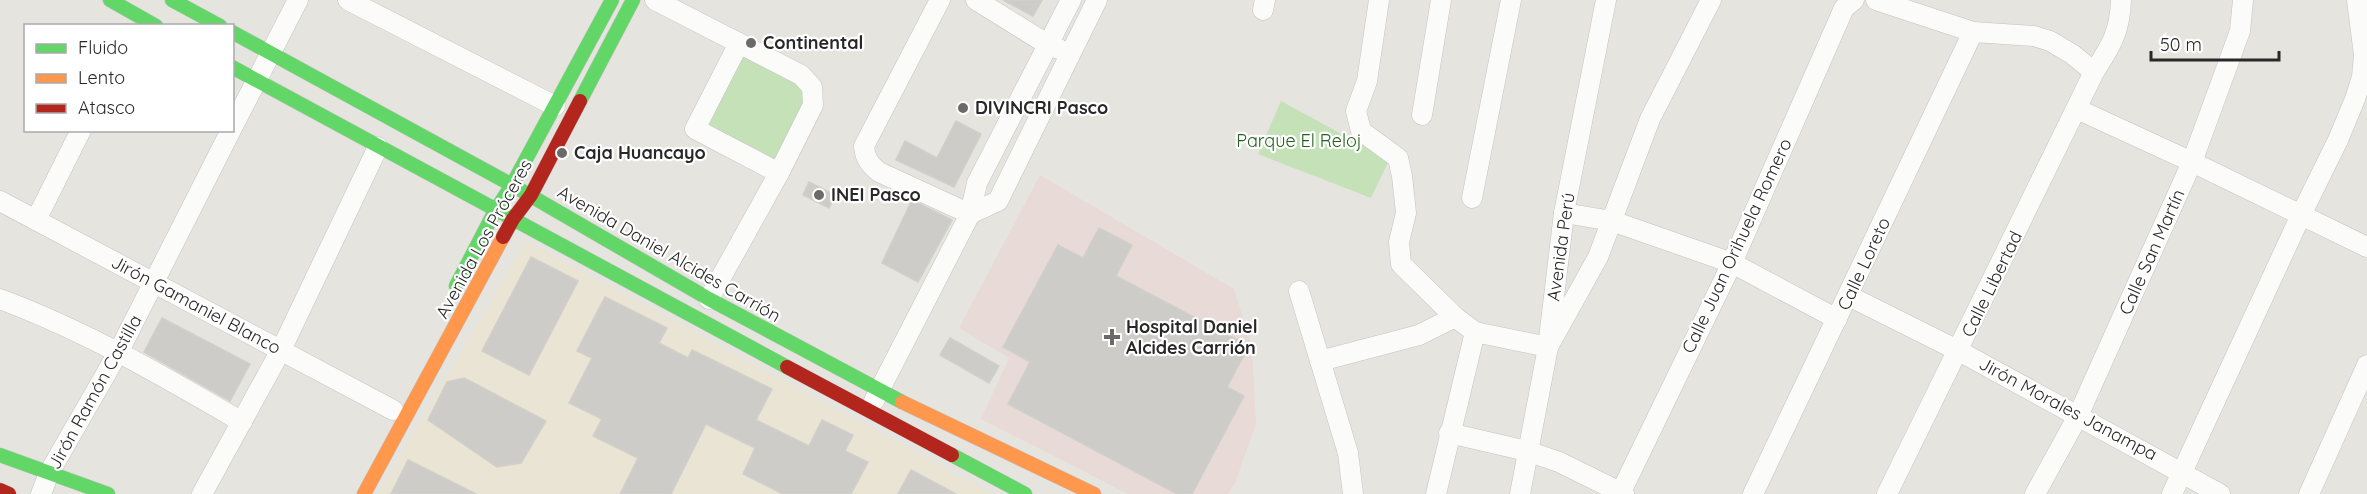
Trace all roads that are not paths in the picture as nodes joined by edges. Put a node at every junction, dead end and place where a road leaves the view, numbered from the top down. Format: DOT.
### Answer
graph roads {
  1 [pos="110,0"];
  2 [pos="172,0"];
  3 [pos="298,0"];
  4 [pos="348,0"];
  5 [pos="612,0"];
  6 [pos="633,0"];
  7 [pos="655,0"];
  8 [pos="940,0"];
  9 [pos="976,0"];
  10 [pos="1071,0"];
  11 [pos="1096,0"];
  12 [pos="1378,0"];
  13 [pos="1441,0"];
  14 [pos="1511,0"];
  15 [pos="1606,0"];
  16 [pos="1710,0"];
  17 [pos="1876,0"];
  18 [pos="2121,0"];
  19 [pos="2243,0"];
  20 [pos="2357,0"];
  21 [pos="1847,3"];
  22 [pos="136,21"];
  23 [pos="216,24"];
  24 [pos="1973,32"];
  25 [pos="234,33"];
  26 [pos="739,43"];
  27 [pos="1047,44"];
  28 [pos="271,52"];
  29 [pos="1071,53"];
  30 [pos="234,68"];
  31 [pos="2094,72"];
  32 [pos="256,80"];
  33 [pos="555,106"];
  34 [pos="2077,109"];
  35 [pos="1422,115"];
  36 [pos="234,125"];
  37 [pos="80,132"];
  38 [pos="230,132"];
  39 [pos="378,147"];
  40 [pos="2192,162"];
  41 [pos="778,173"];
  42 [pos="512,185"];
  43 [pos="531,195"];
  44 [pos="1472,198"];
  45 [pos="0,201"];
  46 [pos="495,211"];
  47 [pos="1564,213"];
  48 [pos="970,214"];
  49 [pos="2301,215"];
  50 [pos="513,219"];
  51 [pos="36,220"];
  52 [pos="1612,221"];
  53 [pos="2367,247"];
  54 [pos="635,256"];
  55 [pos="1732,263"];
  56 [pos="622,278"];
  57 [pos="155,283"];
  58 [pos="1299,291"];
  59 [pos="452,295"];
  60 [pos="1849,296"];
  61 [pos="0,299"];
  62 [pos="709,299"];
  63 [pos="1455,317"];
  64 [pos="1838,319"];
  65 [pos="1475,332"];
  66 [pos="1548,346"];
  67 [pos="802,349"];
  68 [pos="281,350"];
  69 [pos="119,351"];
  70 [pos="1959,351"];
  71 [pos="1320,361"];
  72 [pos="2367,365"];
  73 [pos="790,369"];
  74 [pos="880,391"];
  75 [pos="393,410"];
  76 [pos="868,411"];
  77 [pos="2079,416"];
  78 [pos="242,422"];
  79 [pos="1449,433"];
  80 [pos="1527,451"];
  81 [pos="0,455"];
  82 [pos="2183,472"];
  83 [pos="49,473"];
  84 [pos="0,490"];
  85 [pos="9,494"];
  86 [pos="41,494"];
  87 [pos="108,494"];
  88 [pos="202,494"];
  89 [pos="364,494"];
  90 [pos="1025,494"];
  91 [pos="1094,494"];
  92 [pos="1353,494"];
  93 [pos="1436,494"];
  94 [pos="1520,494"];
  95 [pos="1622,494"];
  96 [pos="1753,494"];
  97 [pos="1887,494"];
  98 [pos="2035,494"];
  99 [pos="2172,494"];
  100 [pos="2220,494"];
  101 [pos="2309,494"];
  1 -- 22 [label="street"];
  2 -- 23 [label="street"];
  3 -- 28 [label="street, Jirón Ramón Castilla"];
  4 -- 33 [label="street"];
  5 -- 33 [label="street, Avenida Los Próceres"];
  6 -- 43 [label="street, Avenida Los Próceres"];
  7 -- 26 [label="street"];
  8 -- 48 [label="street"];
  9 -- 27 [label="street"];
  10 -- 27 [label="street"];
  11 -- 29 [label="street"];
  12 -- 63 [label="street"];
  13 -- 35 [label="street"];
  14 -- 44 [label="street"];
  15 -- 47 [label="street, Avenida Perú"];
  16 -- 52 [label="street"];
  17 -- 24 [label="street"];
  18 -- 31 [label="street, Calle Libertad"];
  19 -- 40 [label="street, Calle San Martín"];
  20 -- 49 [label="street"];
  21 -- 55 [label="street, Calle Juan Orihuela Romero"];
  24 -- 31 [label="street"];
  24 -- 60 [label="street, Calle Loreto"];
  25 -- 28 [label="street, Avenida Daniel Alcides Carrión"];
  26 -- 41 [label="street"];
  26 -- 41 [label="street"];
  27 -- 29 [label="street"];
  27 -- 48 [label="street"];
  28 -- 32 [label="street, Jirón Ramón Castilla"];
  28 -- 42 [label="street, Avenida Daniel Alcides Carrión"];
  29 -- 48 [label="street"];
  30 -- 32 [label="street"];
  31 -- 34 [label="street, Calle Libertad"];
  32 -- 36 [label="street, Jirón Ramón Castilla"];
  32 -- 39 [label="street"];
  33 -- 42 [label="street, Avenida Los Próceres"];
  34 -- 40 [label="street"];
  34 -- 70 [label="street, Calle Libertad"];
  37 -- 51 [label="street"];
  38 -- 57 [label="street, Jirón Ramón Castilla"];
  39 -- 46 [label="street"];
  39 -- 68 [label="street"];
  40 -- 49 [label="street"];
  40 -- 77 [label="street, Calle San Martín"];
  41 -- 62 [label="street"];
  42 -- 43 [label="street, Avenida Daniel Alcides Carrión"];
  42 -- 46 [label="street, Avenida Los Próceres"];
  43 -- 50 [label="street, Avenida Los Próceres"];
  43 -- 54 [label="street, Avenida Daniel Alcides Carrión"];
  45 -- 51 [label="street, Jirón Gamaniel Blanco"];
  46 -- 50 [label="street"];
  46 -- 59 [label="street, Avenida Los Próceres"];
  47 -- 52 [label="street"];
  47 -- 66 [label="street, Avenida Perú"];
  48 -- 74 [label="street"];
  49 -- 53 [label="street"];
  49 -- 82 [label="street"];
  50 -- 56 [label="street"];
  50 -- 89 [label="street, Avenida Los Próceres"];
  51 -- 57 [label="street, Jirón Gamaniel Blanco"];
  52 -- 55 [label="street"];
  52 -- 66 [label="street"];
  54 -- 56 [label="street"];
  54 -- 62 [label="street, Avenida Daniel Alcides Carrión"];
  55 -- 64 [label="street"];
  55 -- 95 [label="street, Calle Juan Orihuela Romero"];
  56 -- 73 [label="street"];
  57 -- 68 [label="street, Jirón Gamaniel Blanco"];
  57 -- 69 [label="street, Jirón Ramón Castilla"];
  58 -- 71 [label="street"];
  60 -- 64 [label="street, Calle Loreto"];
  60 -- 70 [label="street, Jirón Morales Janampa"];
  61 -- 69 [label="street"];
  62 -- 67 [label="street, Avenida Daniel Alcides Carrión"];
  63 -- 65 [label="street"];
  63 -- 71 [label="street"];
  64 -- 96 [label="street, Calle Loreto"];
  65 -- 66 [label="street"];
  65 -- 79 [label="street"];
  66 -- 80 [label="street, Avenida Perú"];
  67 -- 73 [label="street"];
  67 -- 74 [label="street, Avenida Daniel Alcides Carrión"];
  68 -- 75 [label="street, Jirón Gamaniel Blanco"];
  68 -- 78 [label="street"];
  69 -- 78 [label="street"];
  69 -- 83 [label="street, Jirón Ramón Castilla"];
  70 -- 77 [label="street, Jirón Morales Janampa"];
  70 -- 97 [label="street, Calle Libertad"];
  71 -- 92 [label="street"];
  72 -- 101 [label="street"];
  73 -- 76 [label="street"];
  74 -- 76 [label="street"];
  74 -- 91 [label="street, Avenida Daniel Alcides Carrión"];
  76 -- 90 [label="street"];
  77 -- 82 [label="street, Jirón Morales Janampa"];
  77 -- 98 [label="street, Calle San Martín"];
  78 -- 88 [label="street"];
  79 -- 80 [label="street"];
  79 -- 93 [label="street"];
  80 -- 94 [label="street, Avenida Perú"];
  80 -- 95 [label="street"];
  81 -- 83 [label="street"];
  82 -- 99 [label="street"];
  82 -- 100 [label="street, Jirón Morales Janampa"];
  83 -- 86 [label="street, Jirón Ramón Castilla"];
  83 -- 87 [label="street"];
  84 -- 85 [label="street"];
}
